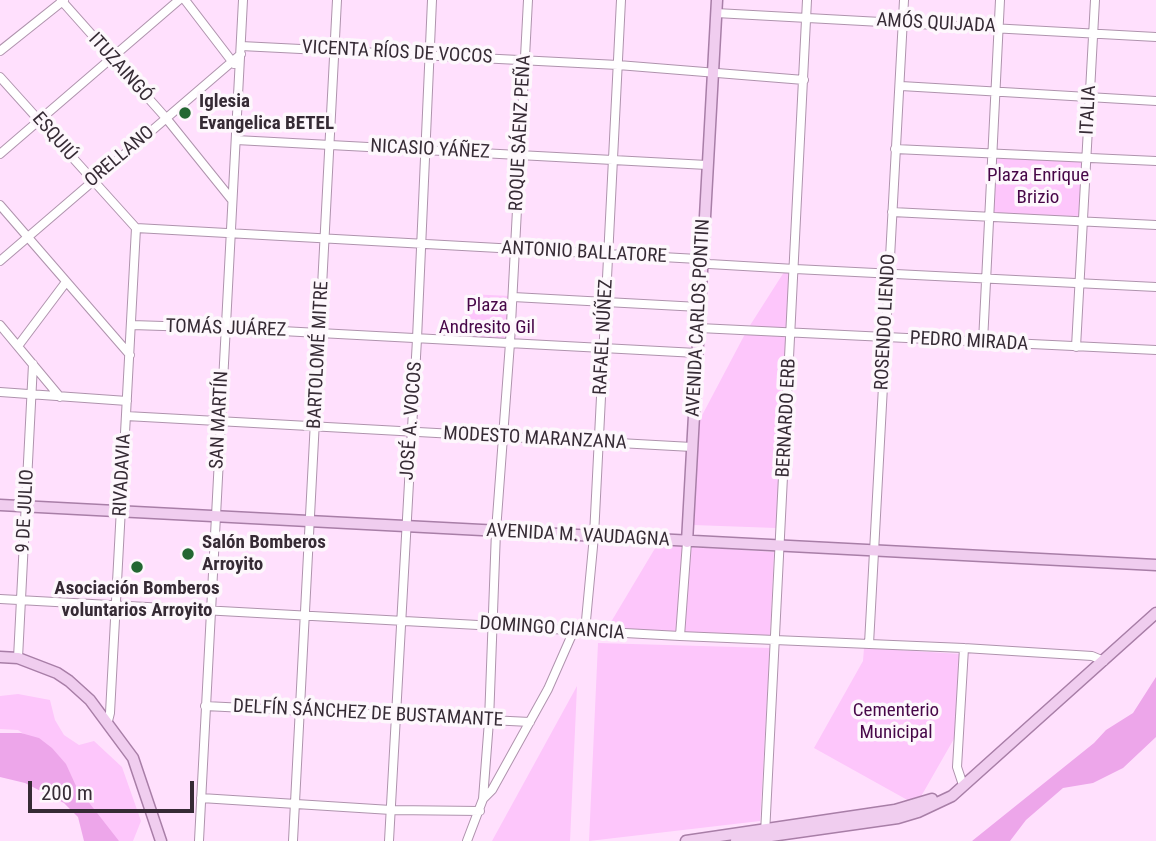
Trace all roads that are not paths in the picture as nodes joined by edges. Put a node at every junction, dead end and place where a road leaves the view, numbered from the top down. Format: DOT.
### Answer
graph roads {
  1 [pos="62,0"];
  2 [pos="179,0"];
  3 [pos="185,0"];
  4 [pos="243,0"];
  5 [pos="337,0"];
  6 [pos="432,0"];
  7 [pos="528,0"];
  8 [pos="621,0"];
  9 [pos="717,0"];
  10 [pos="807,0"];
  11 [pos="904,0"];
  12 [pos="1000,0"];
  13 [pos="1095,0"];
  14 [pos="716,13"];
  15 [pos="807,16"];
  16 [pos="903,23"];
  17 [pos="999,28"];
  18 [pos="1093,33"];
  19 [pos="1156,37"];
  20 [pos="241,50"];
  21 [pos="334,50"];
  22 [pos="0,51"];
  23 [pos="430,54"];
  24 [pos="111,58"];
  25 [pos="525,60"];
  26 [pos="232,62"];
  27 [pos="618,65"];
  28 [pos="240,72"];
  29 [pos="712,72"];
  30 [pos="0,77"];
  31 [pos="804,80"];
  32 [pos="901,86"];
  33 [pos="996,92"];
  34 [pos="1090,97"];
  35 [pos="1156,101"];
  36 [pos="166,118"];
  37 [pos="39,120"];
  38 [pos="236,139"];
  39 [pos="330,144"];
  40 [pos="425,149"];
  41 [pos="895,149"];
  42 [pos="992,153"];
  43 [pos="0,154"];
  44 [pos="520,154"];
  45 [pos="1086,158"];
  46 [pos="613,159"];
  47 [pos="1156,161"];
  48 [pos="707,165"];
  49 [pos="92,181"];
  50 [pos="233,200"];
  51 [pos="0,205"];
  52 [pos="892,212"];
  53 [pos="990,217"];
  54 [pos="1083,221"];
  55 [pos="1156,225"];
  56 [pos="136,228"];
  57 [pos="231,234"];
  58 [pos="27,236"];
  59 [pos="325,240"];
  60 [pos="421,244"];
  61 [pos="515,250"];
  62 [pos="608,254"];
  63 [pos="0,261"];
  64 [pos="702,261"];
  65 [pos="794,270"];
  66 [pos="889,274"];
  67 [pos="986,279"];
  68 [pos="66,282"];
  69 [pos="1080,283"];
  70 [pos="1156,287"];
  71 [pos="513,297"];
  72 [pos="606,302"];
  73 [pos="699,307"];
  74 [pos="0,325"];
  75 [pos="132,325"];
  76 [pos="226,328"];
  77 [pos="699,328"];
  78 [pos="320,333"];
  79 [pos="792,333"];
  80 [pos="885,337"];
  81 [pos="417,339"];
  82 [pos="983,342"];
  83 [pos="510,343"];
  84 [pos="18,346"];
  85 [pos="1076,347"];
  86 [pos="604,348"];
  87 [pos="1156,350"];
  88 [pos="697,353"];
  89 [pos="130,355"];
  90 [pos="33,364"];
  91 [pos="0,392"];
  92 [pos="32,395"];
  93 [pos="60,397"];
  94 [pos="127,401"];
  95 [pos="126,416"];
  96 [pos="220,421"];
  97 [pos="315,426"];
  98 [pos="411,432"];
  99 [pos="503,438"];
  100 [pos="598,443"];
  101 [pos="692,447"];
  102 [pos="0,505"];
  103 [pos="27,507"];
  104 [pos="121,513"];
  105 [pos="215,517"];
  106 [pos="310,521"];
  107 [pos="405,525"];
  108 [pos="496,531"];
  109 [pos="594,536"];
  110 [pos="687,542"];
  111 [pos="780,547"];
  112 [pos="874,551"];
  113 [pos="1156,565"];
  114 [pos="0,599"];
  115 [pos="21,600"];
  116 [pos="117,605"];
  117 [pos="210,610"];
  118 [pos="1156,613"];
  119 [pos="304,615"];
  120 [pos="400,620"];
  121 [pos="493,625"];
  122 [pos="574,630"];
  123 [pos="585,631"];
  124 [pos="680,636"];
  125 [pos="775,640"];
  126 [pos="869,643"];
  127 [pos="964,648"];
  128 [pos="0,657"];
  129 [pos="18,658"];
  130 [pos="1104,661"];
  131 [pos="205,706"];
  132 [pos="301,710"];
  133 [pos="395,716"];
  134 [pos="489,721"];
  135 [pos="108,722"];
  136 [pos="530,722"];
  137 [pos="963,785"];
  138 [pos="201,798"];
  139 [pos="483,799"];
  140 [pos="296,804"];
  141 [pos="391,810"];
  142 [pos="480,811"];
  143 [pos="765,833"];
  144 [pos="161,841"];
  145 [pos="199,841"];
  146 [pos="293,841"];
  147 [pos="389,841"];
  148 [pos="467,841"];
  149 [pos="686,841"];
  150 [pos="736,841"];
  1 -- 22 [label="street"];
  1 -- 24 [label="street, ITUZAINGÓ"];
  2 -- 24 [label="street"];
  3 -- 26 [label="street"];
  4 -- 20 [label="street, SAN MARTÍN"];
  5 -- 21 [label="street, BARTOLOMÉ MITRE"];
  6 -- 23 [label="street, JOSÉ A. VOCOS"];
  7 -- 25 [label="street, ROQUE SÁENZ PEÑA"];
  8 -- 27 [label="street, RAFAEL NÚÑEZ"];
  9 -- 14 [label="main road, AVENIDA CARLOS PONTIN"];
  10 -- 15 [label="street, BERNARDO ERB"];
  11 -- 16 [label="street, ROSENDO LIENDO"];
  12 -- 17 [label="street"];
  13 -- 18 [label="street, ITALIA"];
  14 -- 15 [label="street, AMÓS QUIJADA"];
  14 -- 29 [label="main road, AVENIDA CARLOS PONTIN"];
  15 -- 16 [label="street, AMÓS QUIJADA"];
  15 -- 31 [label="street, BERNARDO ERB"];
  16 -- 17 [label="street, AMÓS QUIJADA"];
  16 -- 32 [label="street, ROSENDO LIENDO"];
  17 -- 18 [label="street, AMÓS QUIJADA"];
  17 -- 33 [label="street"];
  18 -- 19 [label="street, AMÓS QUIJADA"];
  18 -- 34 [label="street, ITALIA"];
  20 -- 21 [label="street, VICENTA RÍOS DE VOCOS"];
  20 -- 26 [label="street, ORELLANO"];
  20 -- 28 [label="street, SAN MARTÍN"];
  21 -- 23 [label="street, VICENTA RÍOS DE VOCOS"];
  21 -- 39 [label="street, BARTOLOMÉ MITRE"];
  23 -- 25 [label="street, VICENTA RÍOS DE VOCOS"];
  23 -- 40 [label="street, JOSÉ A. VOCOS"];
  24 -- 36 [label="street, ITUZAINGÓ"];
  24 -- 37 [label="street"];
  25 -- 27 [label="street, VICENTA RÍOS DE VOCOS"];
  25 -- 44 [label="street, ROQUE SÁENZ PEÑA"];
  26 -- 28 [label="street"];
  26 -- 36 [label="street, ORELLANO"];
  27 -- 29 [label="street, VICENTA RÍOS DE VOCOS"];
  27 -- 46 [label="street, RAFAEL NÚÑEZ"];
  28 -- 38 [label="street, SAN MARTÍN"];
  29 -- 31 [label="street, VICENTA RÍOS DE VOCOS"];
  29 -- 48 [label="main road, AVENIDA CARLOS PONTIN"];
  30 -- 37 [label="street, ESQUIÚ"];
  31 -- 65 [label="street, BERNARDO ERB"];
  32 -- 33 [label="street"];
  32 -- 41 [label="street, ROSENDO LIENDO"];
  33 -- 34 [label="street"];
  33 -- 42 [label="street"];
  34 -- 35 [label="street"];
  34 -- 45 [label="street, ITALIA"];
  36 -- 49 [label="street, ORELLANO"];
  36 -- 50 [label="street, ITUZAINGÓ"];
  37 -- 43 [label="street"];
  37 -- 49 [label="street, ESQUIÚ"];
  38 -- 39 [label="street, NICASIO YÁÑEZ"];
  38 -- 50 [label="street, SAN MARTÍN"];
  39 -- 40 [label="street, NICASIO YÁÑEZ"];
  39 -- 59 [label="street, BARTOLOMÉ MITRE"];
  40 -- 44 [label="street, NICASIO YÁÑEZ"];
  40 -- 60 [label="street, JOSÉ A. VOCOS"];
  41 -- 42 [label="street"];
  41 -- 52 [label="street, ROSENDO LIENDO"];
  42 -- 45 [label="street"];
  42 -- 53 [label="street"];
  44 -- 46 [label="street, NICASIO YÁÑEZ"];
  44 -- 61 [label="street, ROQUE SÁENZ PEÑA"];
  45 -- 47 [label="street"];
  45 -- 54 [label="street, ITALIA"];
  46 -- 48 [label="street, NICASIO YÁÑEZ"];
  46 -- 62 [label="street, RAFAEL NÚÑEZ"];
  48 -- 64 [label="main road, AVENIDA CARLOS PONTIN"];
  49 -- 56 [label="street, ESQUIÚ"];
  49 -- 58 [label="street, ORELLANO"];
  50 -- 57 [label="street, SAN MARTÍN"];
  51 -- 58 [label="street"];
  52 -- 53 [label="street"];
  52 -- 66 [label="street, ROSENDO LIENDO"];
  53 -- 54 [label="street"];
  53 -- 67 [label="street"];
  54 -- 55 [label="street"];
  54 -- 69 [label="street, ITALIA"];
  56 -- 57 [label="street, ANTONIO BALLATORE"];
  56 -- 75 [label="street, RIVADAVIA"];
  57 -- 59 [label="street, ANTONIO BALLATORE"];
  57 -- 76 [label="street, SAN MARTÍN"];
  58 -- 63 [label="street, ORELLANO"];
  58 -- 68 [label="street"];
  59 -- 60 [label="street, ANTONIO BALLATORE"];
  59 -- 78 [label="street, BARTOLOMÉ MITRE"];
  60 -- 61 [label="street, ANTONIO BALLATORE"];
  60 -- 81 [label="street, JOSÉ A. VOCOS"];
  61 -- 62 [label="street, ANTONIO BALLATORE"];
  61 -- 71 [label="street, ROQUE SÁENZ PEÑA"];
  62 -- 64 [label="street, ANTONIO BALLATORE"];
  62 -- 72 [label="street, RAFAEL NÚÑEZ"];
  64 -- 65 [label="street, ANTONIO BALLATORE"];
  64 -- 73 [label="main road, AVENIDA CARLOS PONTIN"];
  65 -- 66 [label="street, ANTONIO BALLATORE"];
  65 -- 79 [label="street, BERNARDO ERB"];
  66 -- 67 [label="street, ANTONIO BALLATORE"];
  66 -- 80 [label="street, ROSENDO LIENDO"];
  67 -- 69 [label="street, ANTONIO BALLATORE"];
  67 -- 82 [label="street"];
  68 -- 84 [label="street"];
  68 -- 89 [label="street"];
  69 -- 70 [label="street, ANTONIO BALLATORE"];
  69 -- 85 [label="street, ITALIA"];
  71 -- 72 [label="street"];
  71 -- 83 [label="street, ROQUE SÁENZ PEÑA"];
  72 -- 73 [label="street"];
  72 -- 86 [label="street, RAFAEL NÚÑEZ"];
  73 -- 77 [label="main road, AVENIDA CARLOS PONTIN"];
  74 -- 84 [label="street"];
  75 -- 76 [label="street, TOMÁS JUÁREZ"];
  75 -- 89 [label="street, RIVADAVIA"];
  76 -- 78 [label="street, TOMÁS JUÁREZ"];
  76 -- 96 [label="street, SAN MARTÍN"];
  77 -- 79 [label="street, PEDRO MIRADA"];
  77 -- 88 [label="main road, AVENIDA CARLOS PONTIN"];
  78 -- 81 [label="street, TOMÁS JUÁREZ"];
  78 -- 97 [label="street, BARTOLOMÉ MITRE"];
  79 -- 80 [label="street, PEDRO MIRADA"];
  79 -- 111 [label="street, BERNARDO ERB"];
  80 -- 82 [label="street, PEDRO MIRADA"];
  80 -- 112 [label="street, ROSENDO LIENDO"];
  81 -- 83 [label="street, TOMÁS JUÁREZ"];
  81 -- 98 [label="street, JOSÉ A. VOCOS"];
  82 -- 85 [label="street, PEDRO MIRADA"];
  83 -- 86 [label="street, TOMÁS JUÁREZ"];
  83 -- 99 [label="street, ROQUE SÁENZ PEÑA"];
  84 -- 90 [label="street"];
  85 -- 87 [label="street, PEDRO MIRADA"];
  86 -- 88 [label="street, TOMÁS JUÁREZ"];
  86 -- 100 [label="street, RAFAEL NÚÑEZ"];
  88 -- 101 [label="main road, AVENIDA CARLOS PONTIN"];
  89 -- 94 [label="street, RIVADAVIA"];
  90 -- 92 [label="street, 9 DE JULIO"];
  90 -- 93 [label="street"];
  91 -- 92 [label="street"];
  92 -- 93 [label="street"];
  92 -- 103 [label="street, 9 DE JULIO"];
  93 -- 94 [label="street"];
  94 -- 95 [label="street, RIVADAVIA"];
  95 -- 96 [label="street, MODESTO MARANZANA"];
  95 -- 104 [label="street, RIVADAVIA"];
  96 -- 97 [label="street, MODESTO MARANZANA"];
  96 -- 105 [label="street, SAN MARTÍN"];
  97 -- 98 [label="street, MODESTO MARANZANA"];
  97 -- 106 [label="street, BARTOLOMÉ MITRE"];
  98 -- 99 [label="street, MODESTO MARANZANA"];
  98 -- 107 [label="street, JOSÉ A. VOCOS"];
  99 -- 100 [label="street, MODESTO MARANZANA"];
  99 -- 108 [label="street, ROQUE SÁENZ PEÑA"];
  100 -- 101 [label="street, MODESTO MARANZANA"];
  100 -- 109 [label="street, RAFAEL NÚÑEZ"];
  101 -- 110 [label="main road, AVENIDA CARLOS PONTIN"];
  102 -- 103 [label="main road, AVENIDA M. VAUDAGNA"];
  103 -- 104 [label="main road, AVENIDA M. VAUDAGNA"];
  103 -- 115 [label="street, 9 DE JULIO"];
  104 -- 105 [label="main road, AVENIDA M. VAUDAGNA"];
  104 -- 116 [label="street, RIVADAVIA"];
  105 -- 106 [label="main road, AVENIDA M. VAUDAGNA"];
  105 -- 117 [label="street, SAN MARTÍN"];
  106 -- 107 [label="main road, AVENIDA M. VAUDAGNA"];
  106 -- 119 [label="street, BARTOLOMÉ MITRE"];
  107 -- 108 [label="main road, AVENIDA M. VAUDAGNA"];
  107 -- 120 [label="street, JOSÉ A. VOCOS"];
  108 -- 109 [label="main road, AVENIDA M. VAUDAGNA"];
  108 -- 121 [label="street, ROQUE SÁENZ PEÑA"];
  109 -- 110 [label="main road, AVENIDA M. VAUDAGNA"];
  109 -- 123 [label="street, RAFAEL NÚÑEZ"];
  110 -- 111 [label="main road, AVENIDA M. VAUDAGNA"];
  110 -- 124 [label="street, AVENIDA CARLOS PONTIN"];
  111 -- 112 [label="main road, AVENIDA M. VAUDAGNA"];
  111 -- 125 [label="street, BERNARDO ERB"];
  112 -- 113 [label="main road, AVENIDA M. VAUDAGNA"];
  112 -- 126 [label="street, ROSENDO LIENDO"];
  114 -- 115 [label="street, DOMINGO CIANCIA"];
  115 -- 116 [label="street, DOMINGO CIANCIA"];
  115 -- 129 [label="street, 9 DE JULIO"];
  116 -- 117 [label="street, DOMINGO CIANCIA"];
  116 -- 135 [label="street, RIVADAVIA"];
  117 -- 119 [label="street, DOMINGO CIANCIA"];
  117 -- 131 [label="street, SAN MARTÍN"];
  118 -- 130 [label="main road"];
  119 -- 120 [label="street, DOMINGO CIANCIA"];
  119 -- 132 [label="street, BARTOLOMÉ MITRE"];
  120 -- 121 [label="street, DOMINGO CIANCIA"];
  120 -- 133 [label="street, JOSÉ A. VOCOS"];
  121 -- 122 [label="street, DOMINGO CIANCIA"];
  121 -- 134 [label="street, ROQUE SÁENZ PEÑA"];
  122 -- 123 [label="street, DOMINGO CIANCIA"];
  122 -- 136 [label="street"];
  123 -- 124 [label="street, DOMINGO CIANCIA"];
  124 -- 125 [label="street, DOMINGO CIANCIA"];
  125 -- 126 [label="street, DOMINGO CIANCIA"];
  125 -- 143 [label="street, BERNARDO ERB"];
  126 -- 127 [label="street, DOMINGO CIANCIA"];
  127 -- 130 [label="street, DOMINGO CIANCIA"];
  127 -- 137 [label="street"];
  128 -- 129 [label="main road"];
  129 -- 135 [label="main road"];
  130 -- 137 [label="main road"];
  131 -- 132 [label="street, DELFÍN SÁNCHEZ DE BUSTAMANTE"];
  131 -- 138 [label="street, SAN MARTÍN"];
  132 -- 133 [label="street, DELFÍN SÁNCHEZ DE BUSTAMANTE"];
  132 -- 140 [label="street, BARTOLOMÉ MITRE"];
  133 -- 134 [label="street, DELFÍN SÁNCHEZ DE BUSTAMANTE"];
  133 -- 141 [label="street, JOSÉ A. VOCOS"];
  134 -- 136 [label="street, DELFÍN SÁNCHEZ DE BUSTAMANTE"];
  134 -- 139 [label="street, ROQUE SÁENZ PEÑA"];
  135 -- 144 [label="main road"];
  136 -- 139 [label="street"];
  137 -- 143 [label="main road"];
  138 -- 140 [label="street"];
  138 -- 145 [label="street, SAN MARTÍN"];
  139 -- 142 [label="street, ROQUE SÁENZ PEÑA"];
  140 -- 141 [label="street"];
  140 -- 146 [label="street, BARTOLOMÉ MITRE"];
  141 -- 142 [label="street"];
  141 -- 147 [label="street, JOSÉ A. VOCOS"];
  142 -- 148 [label="street, ROQUE SÁENZ PEÑA"];
  143 -- 149 [label="main road"];
  143 -- 150 [label="main road"];
}
